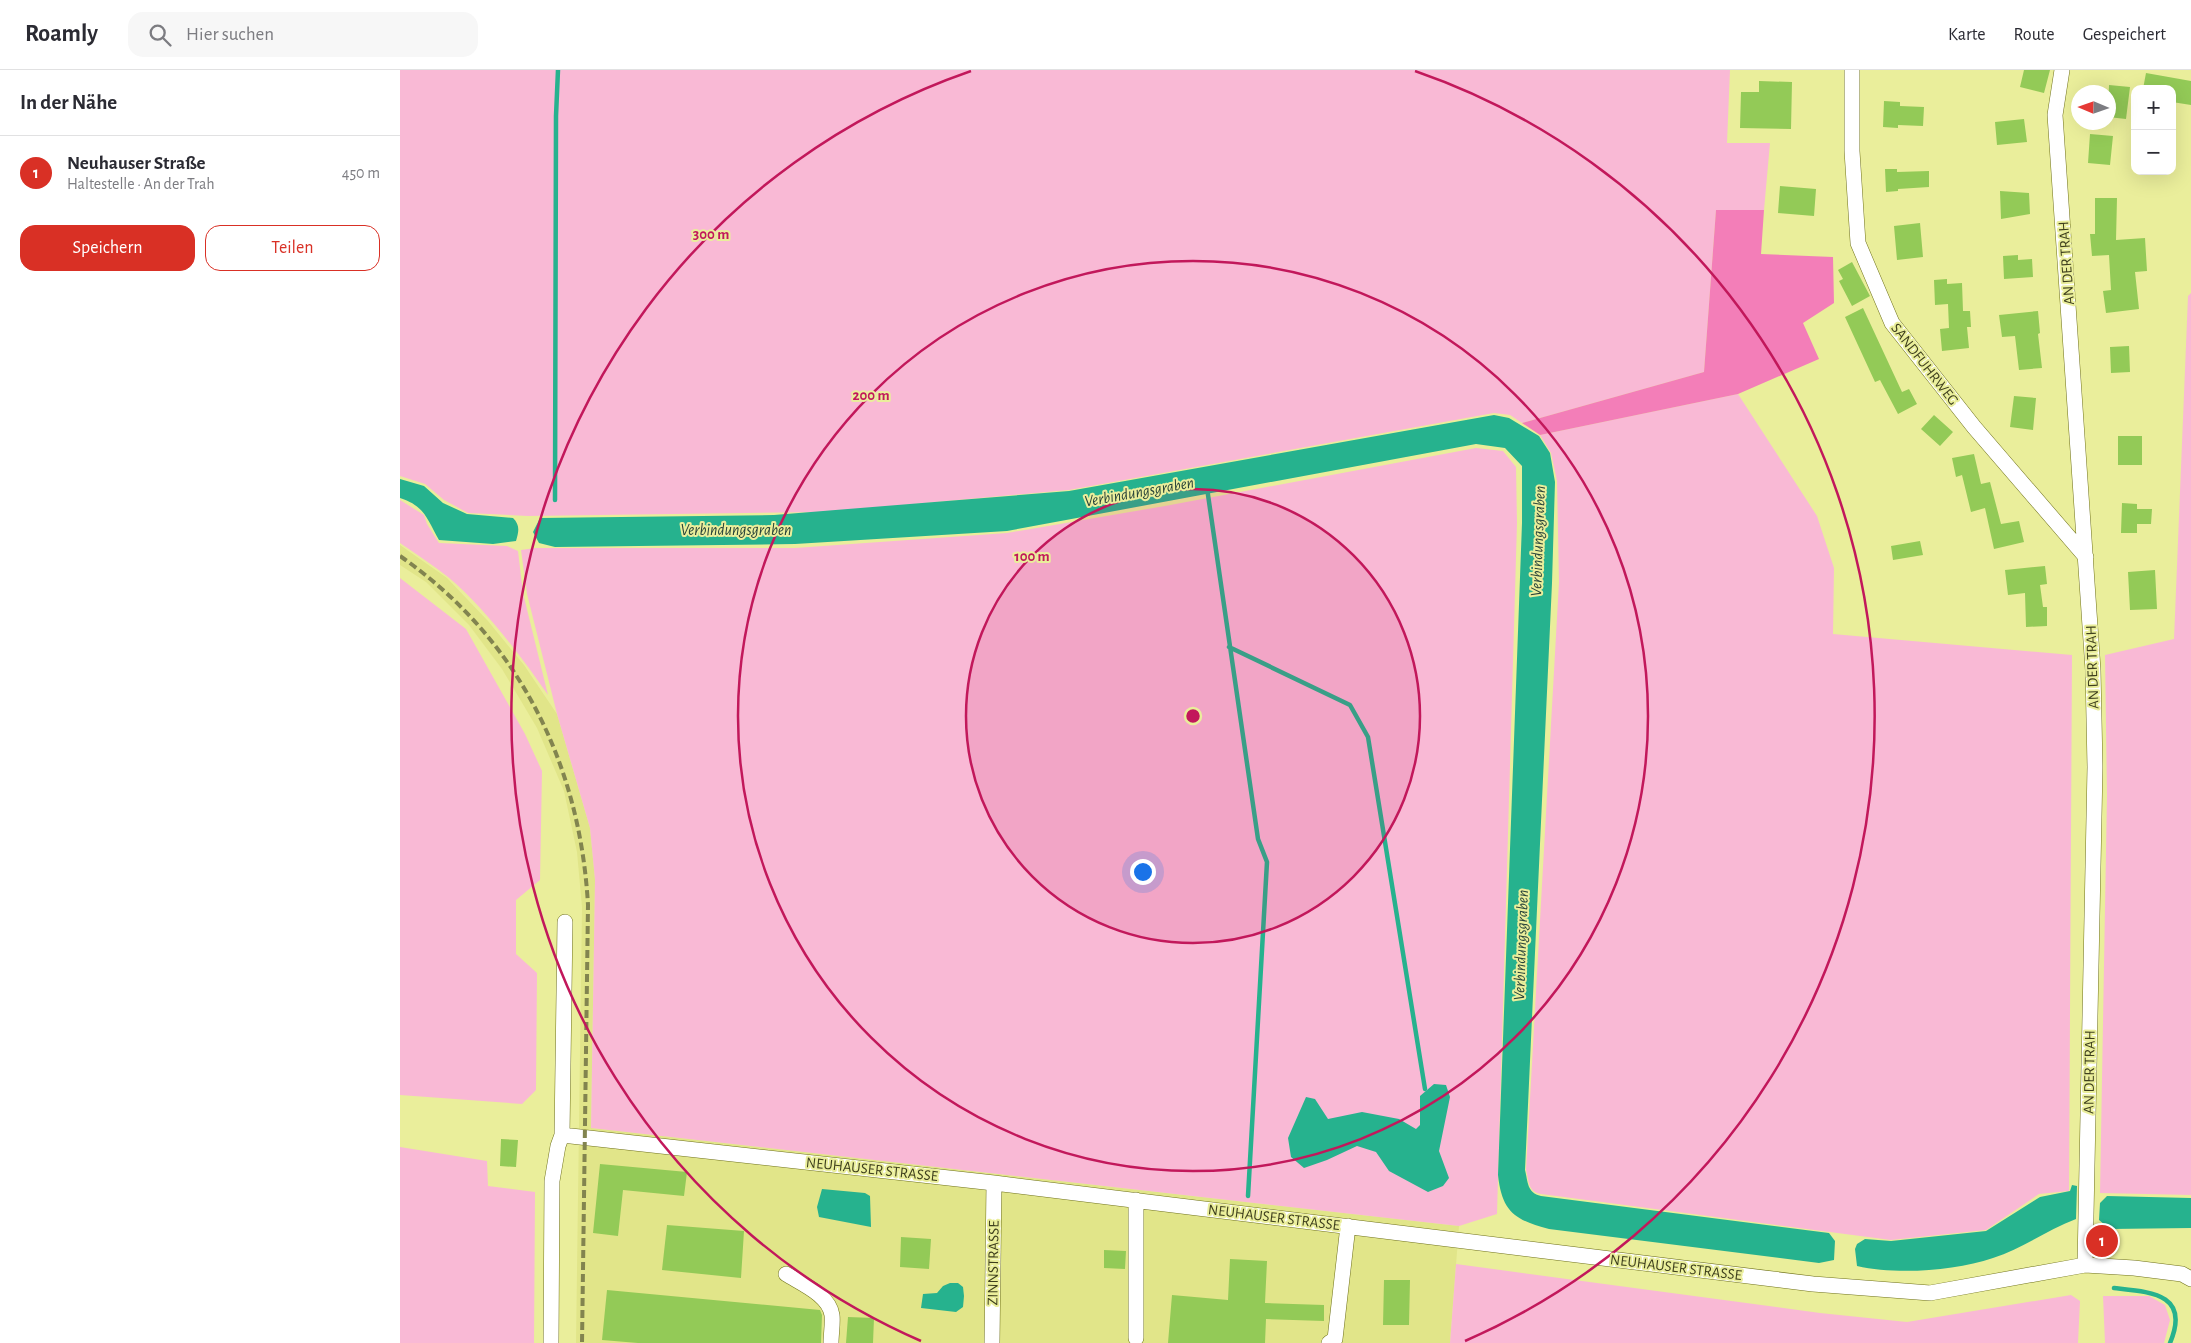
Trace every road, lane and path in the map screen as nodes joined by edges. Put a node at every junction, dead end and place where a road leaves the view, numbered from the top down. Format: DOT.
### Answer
graph roads {
  1 [pos="1852,70"];
  2 [pos="2062,70"];
  3 [pos="2086,557"];
  4 [pos="565,922"];
  5 [pos="562,1136"];
  6 [pos="994,1183"];
  7 [pos="1136,1200"];
  8 [pos="1348,1226"];
  9 [pos="2085,1265"];
  10 [pos="786,1274"];
  11 [pos="2191,1279"];
  12 [pos="1136,1338"];
  13 [pos="551,1343"];
  14 [pos="831,1343"];
  15 [pos="992,1343"];
  16 [pos="1329,1343"];
  1 -- 3 [label="street, SANDFUHRWEG"];
  2 -- 3 [label="street, AN DER TRAH"];
  3 -- 9 [label="street, AN DER TRAH"];
  4 -- 5 [label="street"];
  5 -- 6 [label="street, NEUHAUSER STRASSE"];
  5 -- 13 [label="street"];
  6 -- 7 [label="street, NEUHAUSER STRASSE"];
  6 -- 15 [label="street, ZINNSTRASSE"];
  7 -- 8 [label="street, NEUHAUSER STRASSE"];
  7 -- 12 [label="street"];
  8 -- 9 [label="street, NEUHAUSER STRASSE"];
  8 -- 16 [label="street"];
  9 -- 11 [label="street, NEUHAUSER STRASSE"];
  10 -- 14 [label="street"];
}
